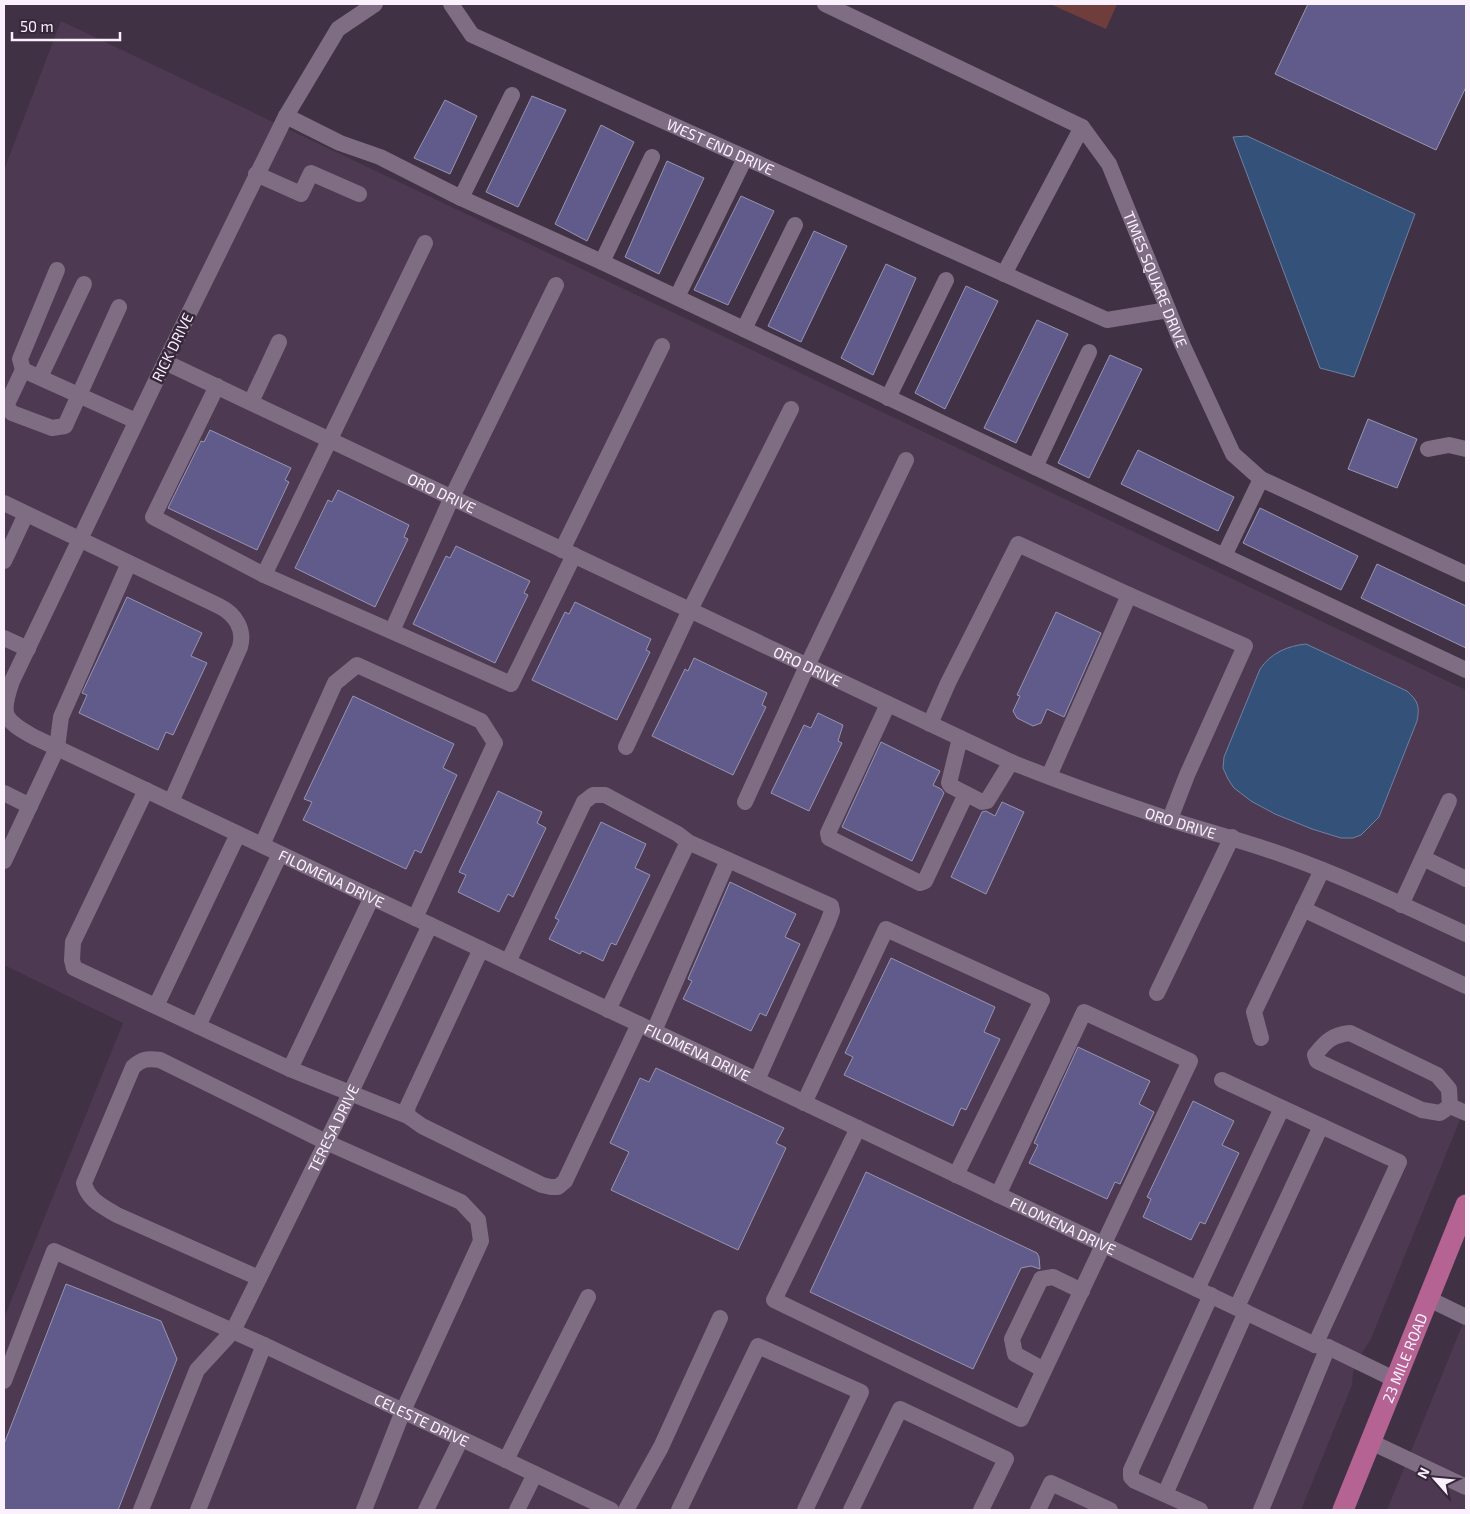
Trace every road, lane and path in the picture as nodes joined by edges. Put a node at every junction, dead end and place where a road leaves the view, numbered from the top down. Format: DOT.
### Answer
graph roads {
  1 [pos="375,4"];
  2 [pos="451,4"];
  3 [pos="825,4"];
  4 [pos="512,95"];
  5 [pos="286,116"];
  6 [pos="1082,127"];
  7 [pos="652,158"];
  8 [pos="745,158"];
  9 [pos="256,174"];
  10 [pos="359,194"];
  11 [pos="461,198"];
  12 [pos="794,225"];
  13 [pos="425,243"];
  14 [pos="602,262"];
  15 [pos="57,270"];
  16 [pos="1004,274"];
  17 [pos="946,280"];
  18 [pos="84,284"];
  19 [pos="556,285"];
  20 [pos="677,297"];
  21 [pos="119,307"];
  22 [pos="1168,310"];
  23 [pos="744,329"];
  24 [pos="278,342"];
  25 [pos="662,346"];
  26 [pos="1089,352"];
  27 [pos="165,362"];
  28 [pos="23,370"];
  29 [pos="40,377"];
  30 [pos="217,386"];
  31 [pos="78,395"];
  32 [pos="888,398"];
  33 [pos="251,402"];
  34 [pos="791,409"];
  35 [pos="136,421"];
  36 [pos="329,439"];
  37 [pos="1466,449"];
  38 [pos="1428,450"];
  39 [pos="906,460"];
  40 [pos="1035,467"];
  41 [pos="1261,479"];
  42 [pos="452,497"];
  43 [pos="4,503"];
  44 [pos="26,514"];
  45 [pos="80,540"];
  46 [pos="568,552"];
  47 [pos="1224,556"];
  48 [pos="4,561"];
  49 [pos="129,563"];
  50 [pos="1466,574"];
  51 [pos="264,575"];
  52 [pos="1129,595"];
  53 [pos="690,610"];
  54 [pos="392,631"];
  55 [pos="4,638"];
  56 [pos="28,648"];
  57 [pos="807,666"];
  58 [pos="1466,670"];
  59 [pos="888,704"];
  60 [pos="6,719"];
  61 [pos="930,724"];
  62 [pos="960,738"];
  63 [pos="626,747"];
  64 [pos="57,748"];
  65 [pos="1011,762"];
  66 [pos="1049,776"];
  67 [pos="146,790"];
  68 [pos="4,793"];
  69 [pos="966,794"];
  70 [pos="1448,801"];
  71 [pos="170,802"];
  72 [pos="745,802"];
  73 [pos="30,806"];
  74 [pos="1170,820"];
  75 [pos="238,834"];
  76 [pos="1232,837"];
  77 [pos="688,842"];
  78 [pos="262,845"];
  79 [pos="280,854"];
  80 [pos="1423,858"];
  81 [pos="728,860"];
  82 [pos="4,861"];
  83 [pos="1322,870"];
  84 [pos="1466,879"];
  85 [pos="372,898"];
  86 [pos="1401,905"];
  87 [pos="1303,909"];
  88 [pos="415,918"];
  89 [pos="430,925"];
  90 [pos="1466,934"];
  91 [pos="482,949"];
  92 [pos="508,962"];
  93 [pos="1466,986"];
  94 [pos="1157,993"];
  95 [pos="156,1006"];
  96 [pos="608,1010"];
  97 [pos="198,1026"];
  98 [pos="646,1028"];
  99 [pos="1261,1038"];
  100 [pos="290,1069"];
  101 [pos="757,1080"];
  102 [pos="1222,1080"];
  103 [pos="350,1094"];
  104 [pos="804,1103"];
  105 [pos="1450,1106"];
  106 [pos="1282,1108"];
  107 [pos="1466,1113"];
  108 [pos="408,1116"];
  109 [pos="1322,1126"];
  110 [pos="858,1128"];
  111 [pos="326,1142"];
  112 [pos="956,1175"];
  113 [pos="998,1195"];
  114 [pos="1466,1205"];
  115 [pos="1104,1245"];
  116 [pos="259,1278"];
  117 [pos="1082,1290"];
  118 [pos="1204,1292"];
  119 [pos="588,1297"];
  120 [pos="1429,1299"];
  121 [pos="1242,1309"];
  122 [pos="1466,1317"];
  123 [pos="720,1318"];
  124 [pos="232,1331"];
  125 [pos="264,1345"];
  126 [pos="1322,1346"];
  127 [pos="1044,1370"];
  128 [pos="1396,1380"];
  129 [pos="4,1381"];
  130 [pos="403,1411"];
  131 [pos="461,1439"];
  132 [pos="1371,1442"];
  133 [pos="506,1460"];
  134 [pos="535,1474"];
  135 [pos="1466,1487"];
  136 [pos="1165,1494"];
  137 [pos="141,1510"];
  138 [pos="198,1510"];
  139 [pos="364,1510"];
  140 [pos="426,1510"];
  141 [pos="517,1510"];
  142 [pos="611,1510"];
  143 [pos="626,1510"];
  144 [pos="679,1510"];
  145 [pos="805,1510"];
  146 [pos="851,1510"];
  147 [pos="981,1510"];
  148 [pos="1038,1510"];
  149 [pos="1110,1510"];
  150 [pos="1200,1510"];
  151 [pos="1261,1510"];
  152 [pos="1343,1510"];
  1 -- 5 [label="street, RICK DRIVE"];
  2 -- 8 [label="street, WEST END DRIVE"];
  3 -- 6 [label="street, TIMES SQUARE DRIVE"];
  4 -- 11 [label="street"];
  5 -- 9 [label="street, RICK DRIVE"];
  5 -- 11 [label="street"];
  6 -- 16 [label="street"];
  6 -- 22 [label="street, TIMES SQUARE DRIVE"];
  7 -- 14 [label="street"];
  8 -- 16 [label="street, WEST END DRIVE"];
  8 -- 20 [label="street"];
  9 -- 10 [label="street"];
  9 -- 27 [label="street, RICK DRIVE"];
  11 -- 14 [label="street"];
  12 -- 23 [label="street"];
  13 -- 36 [label="street"];
  14 -- 20 [label="street"];
  15 -- 28 [label="street"];
  16 -- 22 [label="street, WEST END DRIVE"];
  17 -- 32 [label="street"];
  18 -- 29 [label="street"];
  19 -- 42 [label="street"];
  20 -- 23 [label="street"];
  21 -- 31 [label="street"];
  22 -- 41 [label="street, TIMES SQUARE DRIVE"];
  23 -- 32 [label="street"];
  24 -- 33 [label="street"];
  25 -- 46 [label="street"];
  26 -- 40 [label="street"];
  27 -- 30 [label="street, ORO DRIVE"];
  27 -- 35 [label="street, RICK DRIVE"];
  28 -- 29 [label="street"];
  28 -- 31 [label="street"];
  29 -- 31 [label="street"];
  30 -- 33 [label="street, ORO DRIVE"];
  30 -- 51 [label="street"];
  31 -- 35 [label="street"];
  32 -- 40 [label="street"];
  33 -- 36 [label="street, ORO DRIVE"];
  34 -- 53 [label="street"];
  35 -- 45 [label="street, RICK DRIVE"];
  36 -- 42 [label="street, ORO DRIVE"];
  36 -- 51 [label="street"];
  37 -- 38 [label="street"];
  39 -- 57 [label="street"];
  40 -- 47 [label="street"];
  41 -- 47 [label="street"];
  41 -- 50 [label="street, TIMES SQUARE DRIVE"];
  42 -- 46 [label="street, ORO DRIVE"];
  42 -- 54 [label="street"];
  43 -- 44 [label="street"];
  44 -- 45 [label="street"];
  44 -- 48 [label="street"];
  45 -- 49 [label="street"];
  45 -- 56 [label="street, RICK DRIVE"];
  46 -- 53 [label="street, ORO DRIVE"];
  46 -- 54 [label="street"];
  47 -- 58 [label="street"];
  49 -- 64 [label="street"];
  49 -- 71 [label="street"];
  51 -- 54 [label="street"];
  52 -- 61 [label="street"];
  52 -- 66 [label="street"];
  52 -- 74 [label="street"];
  53 -- 57 [label="street, ORO DRIVE"];
  53 -- 63 [label="street"];
  55 -- 56 [label="street"];
  56 -- 60 [label="street, RICK DRIVE"];
  57 -- 59 [label="street, ORO DRIVE"];
  57 -- 72 [label="street"];
  59 -- 61 [label="street, ORO DRIVE"];
  59 -- 69 [label="street"];
  60 -- 64 [label="street, FILOMENA DRIVE"];
  61 -- 62 [label="street, ORO DRIVE"];
  62 -- 65 [label="street, ORO DRIVE"];
  62 -- 69 [label="street"];
  64 -- 67 [label="street, FILOMENA DRIVE"];
  64 -- 73 [label="street"];
  65 -- 66 [label="street, ORO DRIVE"];
  65 -- 69 [label="street"];
  66 -- 74 [label="street, ORO DRIVE"];
  67 -- 71 [label="street, FILOMENA DRIVE"];
  67 -- 95 [label="street"];
  68 -- 73 [label="street"];
  70 -- 80 [label="street"];
  71 -- 75 [label="street, FILOMENA DRIVE"];
  73 -- 82 [label="street"];
  74 -- 76 [label="street, ORO DRIVE"];
  75 -- 78 [label="street, FILOMENA DRIVE"];
  75 -- 95 [label="street"];
  76 -- 83 [label="street, ORO DRIVE"];
  76 -- 94 [label="street"];
  77 -- 81 [label="street"];
  77 -- 92 [label="street"];
  77 -- 96 [label="street"];
  78 -- 79 [label="street, FILOMENA DRIVE"];
  78 -- 88 [label="street"];
  79 -- 85 [label="street, FILOMENA DRIVE"];
  79 -- 97 [label="street"];
  80 -- 84 [label="street"];
  80 -- 86 [label="street"];
  81 -- 98 [label="street"];
  81 -- 101 [label="street"];
  83 -- 86 [label="street, ORO DRIVE"];
  83 -- 87 [label="street"];
  85 -- 88 [label="street, FILOMENA DRIVE"];
  85 -- 100 [label="street"];
  86 -- 90 [label="street, ORO DRIVE"];
  87 -- 93 [label="street"];
  87 -- 99 [label="street"];
  88 -- 89 [label="street, FILOMENA DRIVE"];
  89 -- 91 [label="street, FILOMENA DRIVE"];
  89 -- 103 [label="street, TERESA DRIVE"];
  91 -- 92 [label="street, FILOMENA DRIVE"];
  91 -- 108 [label="street"];
  92 -- 96 [label="street, FILOMENA DRIVE"];
  95 -- 97 [label="street"];
  96 -- 98 [label="street, FILOMENA DRIVE"];
  97 -- 100 [label="street"];
  98 -- 101 [label="street, FILOMENA DRIVE"];
  98 -- 108 [label="street"];
  100 -- 103 [label="street"];
  101 -- 104 [label="street, FILOMENA DRIVE"];
  102 -- 106 [label="street"];
  103 -- 108 [label="street"];
  103 -- 111 [label="street, TERESA DRIVE"];
  104 -- 110 [label="street, FILOMENA DRIVE"];
  104 -- 112 [label="street"];
  105 -- 105 [label="street"];
  105 -- 107 [label="street"];
  106 -- 109 [label="street"];
  106 -- 118 [label="street"];
  109 -- 121 [label="street"];
  109 -- 126 [label="street"];
  110 -- 112 [label="street, FILOMENA DRIVE"];
  110 -- 127 [label="street"];
  111 -- 116 [label="street, TERESA DRIVE"];
  111 -- 116 [label="street"];
  111 -- 130 [label="street"];
  112 -- 113 [label="street, FILOMENA DRIVE"];
  113 -- 115 [label="street, FILOMENA DRIVE"];
  113 -- 115 [label="street"];
  114 -- 120 [label="main road, 23 MILE ROAD"];
  115 -- 117 [label="street"];
  115 -- 118 [label="street, FILOMENA DRIVE"];
  116 -- 124 [label="street, TERESA DRIVE"];
  117 -- 127 [label="street"];
  117 -- 127 [label="street"];
  118 -- 121 [label="street, FILOMENA DRIVE"];
  118 -- 136 [label="street"];
  119 -- 133 [label="street"];
  120 -- 122 [label="street"];
  120 -- 128 [label="main road, 23 MILE ROAD"];
  121 -- 126 [label="street, FILOMENA DRIVE"];
  121 -- 136 [label="street"];
  123 -- 143 [label="street"];
  124 -- 125 [label="street, CELESTE DRIVE"];
  124 -- 129 [label="street, CELESTE DRIVE"];
  124 -- 137 [label="street, TERESA DRIVE"];
  125 -- 130 [label="street, CELESTE DRIVE"];
  125 -- 138 [label="street"];
  126 -- 128 [label="street, FILOMENA DRIVE"];
  126 -- 151 [label="street"];
  128 -- 132 [label="main road, 23 MILE ROAD"];
  130 -- 131 [label="street, CELESTE DRIVE"];
  130 -- 139 [label="street"];
  131 -- 133 [label="street, CELESTE DRIVE"];
  131 -- 140 [label="street"];
  132 -- 135 [label="street"];
  132 -- 152 [label="main road, 23 MILE ROAD"];
  133 -- 134 [label="street, CELESTE DRIVE"];
  134 -- 141 [label="street"];
  134 -- 142 [label="street, CELESTE DRIVE"];
  136 -- 150 [label="street"];
  144 -- 145 [label="street"];
  146 -- 147 [label="street"];
  148 -- 149 [label="street"];
}
